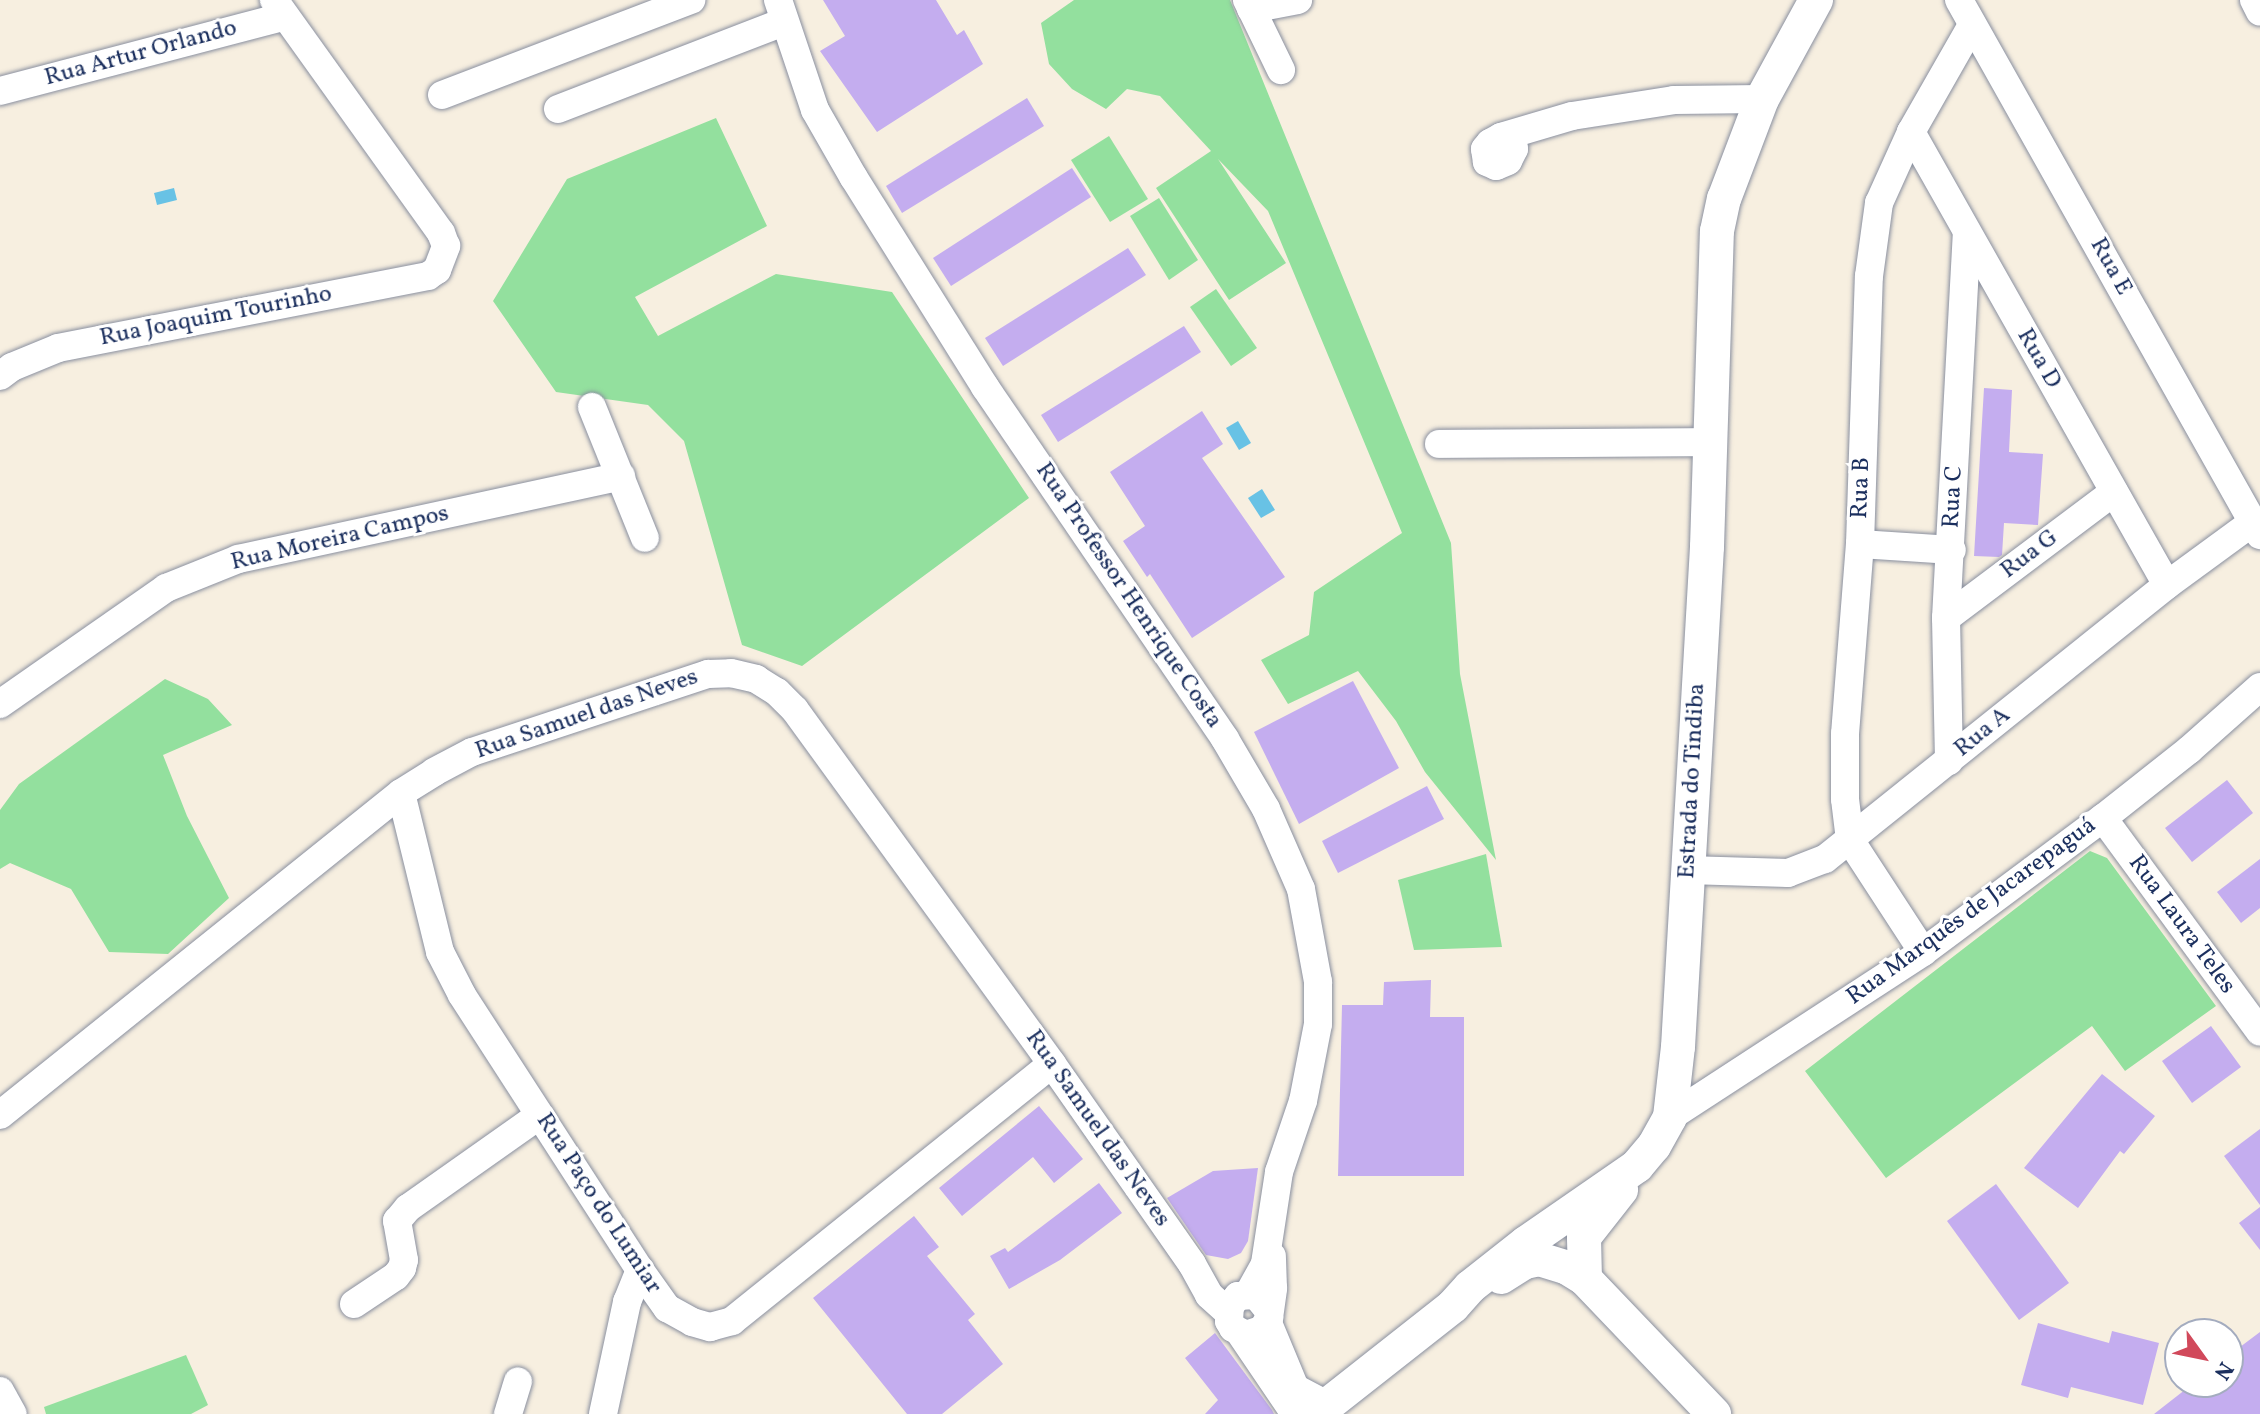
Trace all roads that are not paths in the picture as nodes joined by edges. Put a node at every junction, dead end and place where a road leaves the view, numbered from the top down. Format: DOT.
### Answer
graph roads {
  1 [pos="691,0"];
  2 [pos="1298,0"];
  3 [pos="1816,0"];
  4 [pos="2254,0"];
  5 [pos="1249,4"];
  6 [pos="278,8"];
  7 [pos="781,11"];
  8 [pos="1966,12"];
  9 [pos="2260,12"];
  10 [pos="1281,70"];
  11 [pos="0,91"];
  12 [pos="442,95"];
  13 [pos="1762,99"];
  14 [pos="558,109"];
  15 [pos="1911,132"];
  16 [pos="1512,135"];
  17 [pos="1967,234"];
  18 [pos="0,376"];
  19 [pos="592,407"];
  20 [pos="1709,442"];
  21 [pos="1439,444"];
  22 [pos="621,476"];
  23 [pos="2114,492"];
  24 [pos="2257,528"];
  25 [pos="645,538"];
  26 [pos="1860,544"];
  27 [pos="1952,550"];
  28 [pos="2167,585"];
  29 [pos="1946,618"];
  30 [pos="2260,687"];
  31 [pos="0,704"];
  32 [pos="1949,761"];
  33 [pos="401,793"];
  34 [pos="2103,818"];
  35 [pos="1850,840"];
  36 [pos="1687,870"];
  37 [pos="1923,952"];
  38 [pos="2260,1032"];
  39 [pos="1052,1064"];
  40 [pos="0,1115"];
  41 [pos="540,1115"];
  42 [pos="1670,1117"];
  43 [pos="1637,1166"];
  44 [pos="640,1270"];
  45 [pos="1585,1279"];
  46 [pos="354,1304"];
  47 [pos="1453,1306"];
  48 [pos="1249,1311"];
  49 [pos="518,1381"];
  50 [pos="0,1391"];
  51 [pos="1313,1411"];
  52 [pos="13,1414"];
  53 [pos="508,1414"];
  54 [pos="603,1414"];
  55 [pos="1714,1414"];
  1 -- 12 [label="street"];
  2 -- 5 [label="street"];
  3 -- 13 [label="main road, Estrada do Tindiba"];
  4 -- 9 [label="street"];
  5 -- 10 [label="street"];
  6 -- 11 [label="street, Rua Artur Orlando"];
  6 -- 18 [label="street, Rua Joaquim Tourinho"];
  7 -- 14 [label="street"];
  7 -- 48 [label="street, Rua Professor Henrique Costa"];
  8 -- 15 [label="street, Rua B"];
  8 -- 24 [label="street, Rua E"];
  13 -- 16 [label="street"];
  13 -- 20 [label="main road, Estrada do Tindiba"];
  15 -- 17 [label="street, Rua D"];
  15 -- 26 [label="street, Rua B"];
  17 -- 23 [label="street, Rua D"];
  17 -- 27 [label="street, Rua C"];
  19 -- 22 [label="street"];
  20 -- 21 [label="street"];
  20 -- 36 [label="main road, Estrada do Tindiba"];
  22 -- 25 [label="street"];
  22 -- 31 [label="street, Rua Moreira Campos"];
  23 -- 28 [label="street, Rua D"];
  23 -- 29 [label="street, Rua G"];
  24 -- 28 [label="street, Rua A"];
  26 -- 27 [label="street"];
  26 -- 35 [label="street, Rua B"];
  27 -- 29 [label="street, Rua C"];
  28 -- 32 [label="street, Rua A"];
  29 -- 32 [label="street, Rua C"];
  30 -- 34 [label="street, Rua Marquês de Jacarepaguá"];
  32 -- 35 [label="street, Rua A"];
  33 -- 39 [label="street, Rua Samuel das Neves"];
  33 -- 40 [label="street, Rua Samuel das Neves"];
  33 -- 41 [label="street, Rua Paço do Lumiar"];
  34 -- 37 [label="street, Rua Marquês de Jacarepaguá"];
  34 -- 38 [label="street, Rua Laura Teles"];
  35 -- 36 [label="street, Rua A"];
  35 -- 37 [label="street, Rua B"];
  36 -- 42 [label="main road, Estrada do Tindiba"];
  37 -- 42 [label="street, Rua Marquês de Jacarepaguá"];
  39 -- 44 [label="street, Rua Paço do Lumiar"];
  39 -- 48 [label="street, Rua Samuel das Neves"];
  41 -- 44 [label="street, Rua Paço do Lumiar"];
  41 -- 46 [label="street"];
  42 -- 43 [label="main road, Estrada do Tindiba"];
  43 -- 45 [label="main road"];
  43 -- 47 [label="main road, Estrada do Tindiba"];
  44 -- 54 [label="street"];
  45 -- 47 [label="main road"];
  45 -- 55 [label="main road"];
  47 -- 51 [label="main road, Estrada do Tindiba"];
  48 -- 51 [label="street, Rua Professor Henrique Costa"];
  49 -- 53 [label="street"];
  50 -- 52 [label="street"];
}
